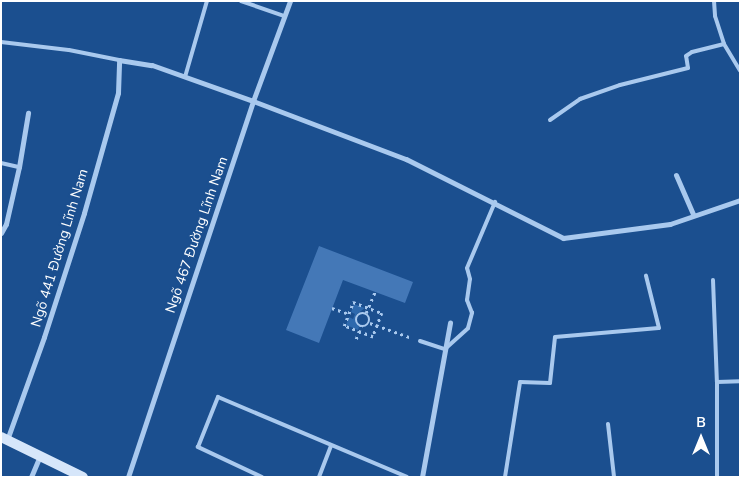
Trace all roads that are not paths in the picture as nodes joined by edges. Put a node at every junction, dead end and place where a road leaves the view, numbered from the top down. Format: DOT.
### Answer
graph roads {
  1 [pos="207,1"];
  2 [pos="241,1"];
  3 [pos="290,1"];
  4 [pos="714,1"];
  5 [pos="284,16"];
  6 [pos="1,42"];
  7 [pos="724,44"];
  8 [pos="119,60"];
  9 [pos="740,72"];
  10 [pos="185,77"];
  11 [pos="254,101"];
  12 [pos="28,113"];
  13 [pos="550,120"];
  14 [pos="1,163"];
  15 [pos="19,167"];
  16 [pos="676,175"];
  17 [pos="740,200"];
  18 [pos="495,202"];
  19 [pos="693,214"];
  20 [pos="1,233"];
  21 [pos="646,276"];
  22 [pos="713,280"];
  23 [pos="450,323"];
  24 [pos="420,341"];
  25 [pos="445,349"];
  26 [pos="740,381"];
  27 [pos="717,382"];
  28 [pos="608,424"];
  29 [pos="4,438"];
  30 [pos="331,446"];
  31 [pos="40,456"];
  32 [pos="32,477"];
  33 [pos="83,477"];
  34 [pos="128,477"];
  35 [pos="262,477"];
  36 [pos="319,477"];
  37 [pos="407,477"];
  38 [pos="422,477"];
  39 [pos="505,477"];
  40 [pos="614,477"];
  41 [pos="717,477"];
  1 -- 10 [label="lane"];
  2 -- 5 [label="lane"];
  3 -- 5 [label="street, Ngõ 467 Đường Lĩnh Nam"];
  4 -- 7 [label="lane"];
  5 -- 11 [label="street, Ngõ 467 Đường Lĩnh Nam"];
  6 -- 8 [label="lane"];
  7 -- 9 [label="lane"];
  7 -- 13 [label="lane"];
  8 -- 10 [label="street"];
  8 -- 29 [label="street, Ngõ 441 Đường Lĩnh Nam"];
  10 -- 11 [label="street"];
  11 -- 18 [label="street"];
  11 -- 34 [label="street, Ngõ 467 Đường Lĩnh Nam"];
  12 -- 15 [label="street"];
  14 -- 15 [label="lane"];
  15 -- 20 [label="street"];
  16 -- 19 [label="street"];
  17 -- 19 [label="street"];
  18 -- 19 [label="street"];
  18 -- 25 [label="lane"];
  21 -- 39 [label="lane"];
  22 -- 27 [label="lane"];
  23 -- 25 [label="street"];
  24 -- 25 [label="lane"];
  25 -- 38 [label="street"];
  26 -- 27 [label="lane"];
  27 -- 41 [label="lane"];
  28 -- 40 [label="lane"];
  29 -- 31 [label="main road"];
  30 -- 35 [label="lane"];
  30 -- 36 [label="lane"];
  30 -- 37 [label="lane"];
  31 -- 32 [label="street"];
  31 -- 33 [label="main road"];
}
